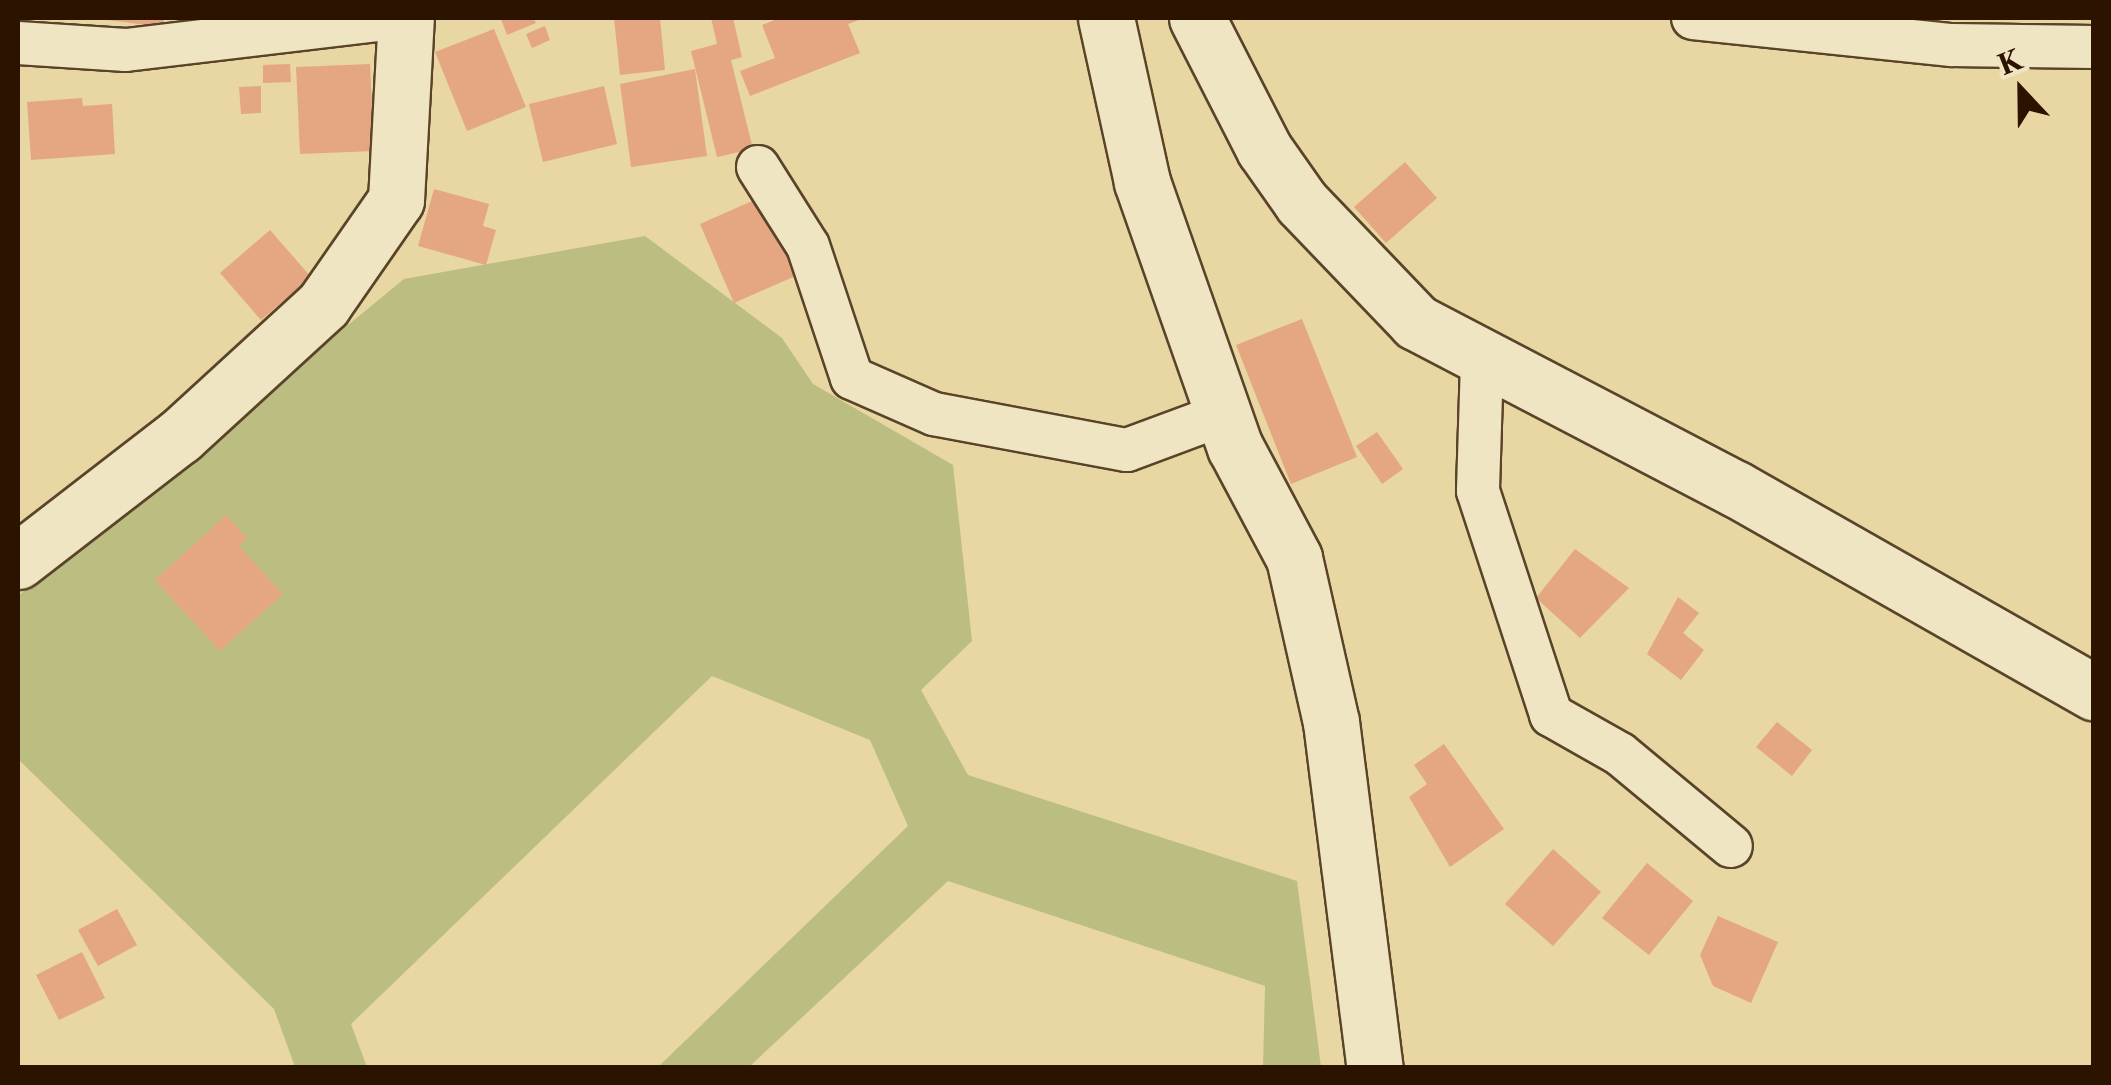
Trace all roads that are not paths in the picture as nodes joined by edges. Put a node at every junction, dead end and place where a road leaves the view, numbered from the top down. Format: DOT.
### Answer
graph roads {
  1 [pos="395,18"];
  2 [pos="406,18"];
  3 [pos="1106,18"];
  4 [pos="1197,18"];
  5 [pos="1693,18"];
  6 [pos="18,43"];
  7 [pos="2094,48"];
  8 [pos="758,167"];
  9 [pos="1482,362"];
  10 [pos="1224,414"];
  11 [pos="18,561"];
  12 [pos="2094,692"];
  13 [pos="1731,846"];
  14 [pos="1375,1068"];
  1 -- 6 [label="street"];
  2 -- 11 [label="street"];
  3 -- 10 [label="street"];
  4 -- 9 [label="street"];
  5 -- 7 [label="street"];
  8 -- 10 [label="street"];
  9 -- 12 [label="street"];
  9 -- 13 [label="street"];
  10 -- 14 [label="street"];
}
